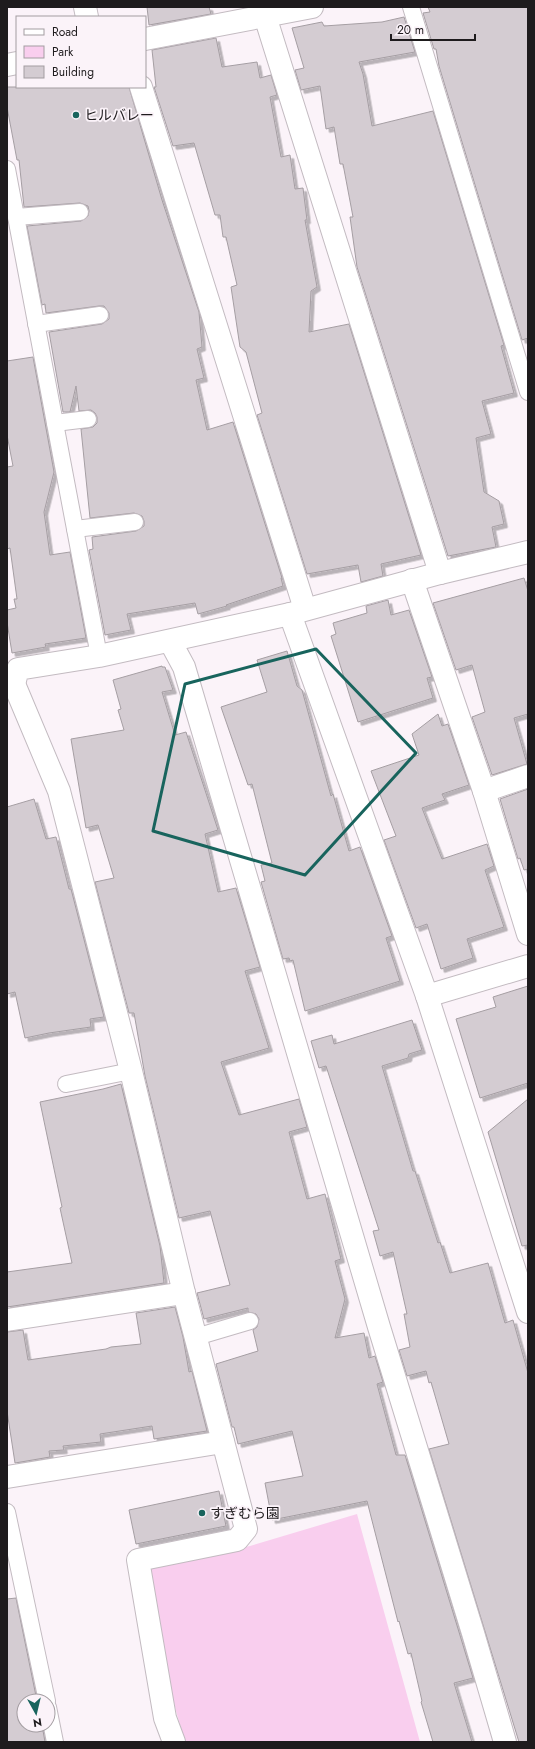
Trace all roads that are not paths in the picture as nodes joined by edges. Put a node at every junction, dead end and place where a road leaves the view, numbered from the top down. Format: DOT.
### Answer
graph roads {
  1 [pos="312,7"];
  2 [pos="411,7"];
  3 [pos="265,16"];
  4 [pos="146,39"];
  5 [pos="141,88"];
  6 [pos="7,169"];
  7 [pos="80,212"];
  8 [pos="16,217"];
  9 [pos="100,315"];
  10 [pos="36,324"];
  11 [pos="528,392"];
  12 [pos="88,419"];
  13 [pos="55,423"];
  14 [pos="135,522"];
  15 [pos="75,529"];
  16 [pos="528,552"];
  17 [pos="440,573"];
  18 [pos="412,580"];
  19 [pos="298,611"];
  20 [pos="170,641"];
  21 [pos="99,656"];
  22 [pos="11,684"];
  23 [pos="528,776"];
  24 [pos="484,791"];
  25 [pos="528,934"];
  26 [pos="528,966"];
  27 [pos="427,996"];
  28 [pos="131,1071"];
  29 [pos="66,1084"];
  30 [pos="184,1293"];
  31 [pos="528,1312"];
  32 [pos="7,1320"];
  33 [pos="250,1321"];
  34 [pos="196,1338"];
  35 [pos="223,1442"];
  36 [pos="7,1477"];
  37 [pos="7,1512"];
  38 [pos="45,1693"];
  39 [pos="174,1742"];
  40 [pos="505,1742"];
  1 -- 3 [label="street"];
  2 -- 11 [label="lane"];
  3 -- 4 [label="street"];
  3 -- 17 [label="street"];
  5 -- 19 [label="street"];
  6 -- 8 [label="lane"];
  7 -- 8 [label="lane"];
  8 -- 10 [label="lane"];
  9 -- 10 [label="lane"];
  10 -- 13 [label="lane"];
  12 -- 13 [label="lane"];
  13 -- 15 [label="lane"];
  14 -- 15 [label="lane"];
  15 -- 21 [label="lane"];
  16 -- 17 [label="street"];
  17 -- 18 [label="street"];
  18 -- 19 [label="street"];
  18 -- 24 [label="street"];
  19 -- 20 [label="street"];
  19 -- 27 [label="street"];
  20 -- 21 [label="street"];
  20 -- 40 [label="street"];
  21 -- 22 [label="street"];
  22 -- 28 [label="street"];
  23 -- 24 [label="street"];
  24 -- 25 [label="street"];
  26 -- 27 [label="street"];
  27 -- 31 [label="street"];
  28 -- 29 [label="lane"];
  28 -- 30 [label="street"];
  30 -- 32 [label="street"];
  30 -- 34 [label="street"];
  33 -- 34 [label="lane"];
  34 -- 35 [label="street"];
  35 -- 36 [label="street"];
  35 -- 39 [label="street"];
  37 -- 38 [label="lane"];
}
